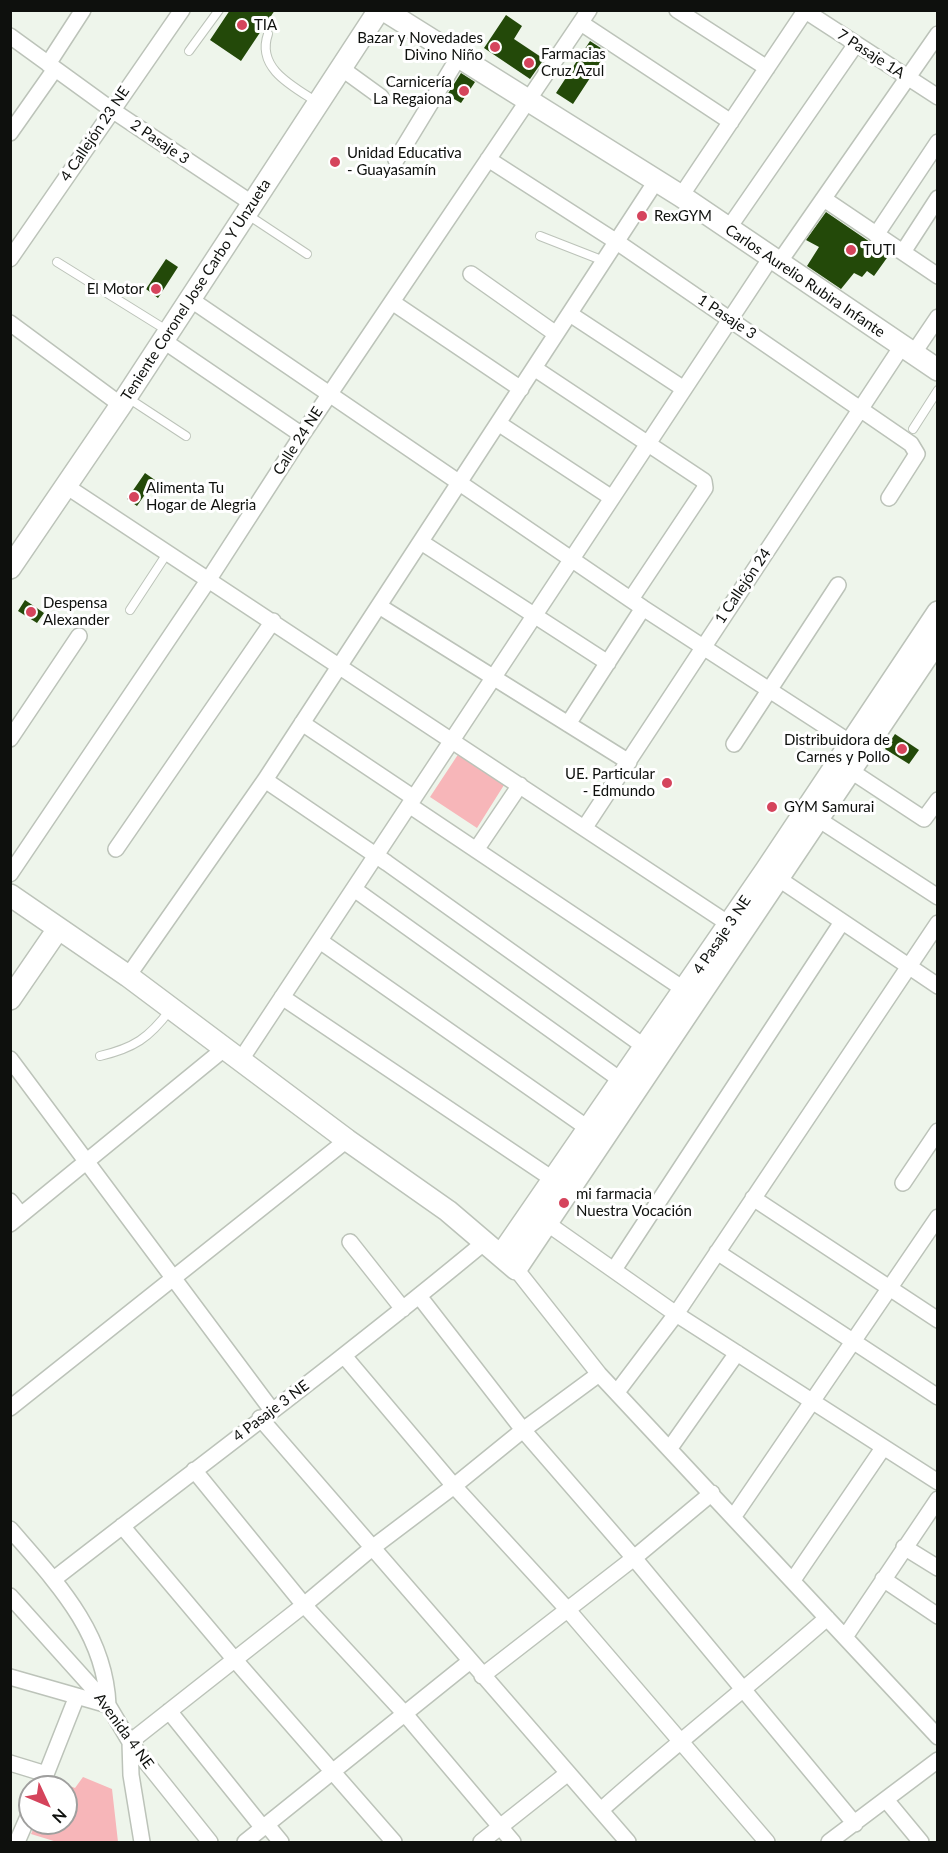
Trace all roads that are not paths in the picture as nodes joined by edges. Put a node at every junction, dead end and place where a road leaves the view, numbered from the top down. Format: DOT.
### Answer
graph roads {
  1 [pos="83,10"];
  2 [pos="182,10"];
  3 [pos="219,10"];
  4 [pos="379,10"];
  5 [pos="384,10"];
  6 [pos="677,10"];
  7 [pos="804,11"];
  8 [pos="586,14"];
  9 [pos="268,34"];
  10 [pos="938,34"];
  11 [pos="10,36"];
  12 [pos="855,44"];
  13 [pos="189,51"];
  14 [pos="458,58"];
  15 [pos="52,66"];
  16 [pos="341,68"];
  17 [pos="766,68"];
  18 [pos="909,78"];
  19 [pos="381,97"];
  20 [pos="938,97"];
  21 [pos="528,100"];
  22 [pos="318,103"];
  23 [pos="112,110"];
  24 [pos="730,122"];
  25 [pos="10,133"];
  26 [pos="938,142"];
  27 [pos="488,159"];
  28 [pos="396,160"];
  29 [pos="656,181"];
  30 [pos="681,196"];
  31 [pos="938,198"];
  32 [pos="824,199"];
  33 [pos="250,209"];
  34 [pos="729,229"];
  35 [pos="876,234"];
  36 [pos="540,236"];
  37 [pos="617,242"];
  38 [pos="903,252"];
  39 [pos="307,254"];
  40 [pos="10,259"];
  41 [pos="604,261"];
  42 [pos="774,261"];
  43 [pos="57,262"];
  44 [pos="471,274"];
  45 [pos="938,276"];
  46 [pos="190,299"];
  47 [pos="392,302"];
  48 [pos="570,314"];
  49 [pos="938,318"];
  50 [pos="730,319"];
  51 [pos="10,323"];
  52 [pos="556,334"];
  53 [pos="166,336"];
  54 [pos="908,350"];
  55 [pos="534,368"];
  56 [pos="938,370"];
  57 [pos="520,389"];
  58 [pos="684,389"];
  59 [pos="938,390"];
  60 [pos="329,395"];
  61 [pos="124,401"];
  62 [pos="861,409"];
  63 [pos="498,423"];
  64 [pos="913,429"];
  65 [pos="302,435"];
  66 [pos="186,436"];
  67 [pos="649,442"];
  68 [pos="459,483"];
  69 [pos="66,486"];
  70 [pos="612,498"];
  71 [pos="889,498"];
  72 [pos="421,542"];
  73 [pos="168,552"];
  74 [pos="572,559"];
  75 [pos="10,568"];
  76 [pos="209,579"];
  77 [pos="838,585"];
  78 [pos="637,604"];
  79 [pos="379,606"];
  80 [pos="130,610"];
  81 [pos="938,612"];
  82 [pos="535,615"];
  83 [pos="273,621"];
  84 [pos="79,636"];
  85 [pos="938,640"];
  86 [pos="703,647"];
  87 [pos="608,663"];
  88 [pos="340,666"];
  89 [pos="494,677"];
  90 [pos="769,690"];
  91 [pos="302,723"];
  92 [pos="568,724"];
  93 [pos="10,739"];
  94 [pos="452,741"];
  95 [pos="851,743"];
  96 [pos="734,744"];
  97 [pos="629,762"];
  98 [pos="851,771"];
  99 [pos="265,780"];
  100 [pos="520,785"];
  101 [pos="938,800"];
  102 [pos="412,802"];
  103 [pos="818,819"];
  104 [pos="585,827"];
  105 [pos="116,849"];
  106 [pos="476,850"];
  107 [pos="376,855"];
  108 [pos="10,874"];
  109 [pos="779,879"];
  110 [pos="354,889"];
  111 [pos="10,895"];
  112 [pos="938,897"];
  113 [pos="842,922"];
  114 [pos="938,923"];
  115 [pos="729,924"];
  116 [pos="58,929"];
  117 [pos="320,941"];
  118 [pos="908,967"];
  119 [pos="128,976"];
  120 [pos="938,986"];
  121 [pos="685,990"];
  122 [pos="282,997"];
  123 [pos="10,999"];
  124 [pos="171,1008"];
  125 [pos="645,1047"];
  126 [pos="232,1055"];
  127 [pos="100,1056"];
  128 [pos="10,1059"];
  129 [pos="622,1081"];
  130 [pos="589,1129"];
  131 [pos="938,1131"];
  132 [pos="347,1140"];
  133 [pos="88,1163"];
  134 [pos="554,1180"];
  135 [pos="903,1183"];
  136 [pos="753,1198"];
  137 [pos="10,1201"];
  138 [pos="938,1217"];
  139 [pos="16,1220"];
  140 [pos="548,1224"];
  141 [pos="932,1239"];
  142 [pos="350,1242"];
  143 [pos="494,1248"];
  144 [pos="717,1252"];
  145 [pos="516,1269"];
  146 [pos="615,1269"];
  147 [pos="174,1279"];
  148 [pos="888,1289"];
  149 [pos="419,1296"];
  150 [pos="403,1309"];
  151 [pos="676,1314"];
  152 [pos="938,1320"];
  153 [pos="854,1342"];
  154 [pos="737,1353"];
  155 [pos="345,1357"];
  156 [pos="599,1374"];
  157 [pos="617,1392"];
  158 [pos="938,1396"];
  159 [pos="812,1402"];
  160 [pos="10,1408"];
  161 [pos="266,1414"];
  162 [pos="522,1430"];
  163 [pos="670,1448"];
  164 [pos="883,1448"];
  165 [pos="194,1470"];
  166 [pos="938,1482"];
  167 [pos="454,1486"];
  168 [pos="712,1493"];
  169 [pos="938,1499"];
  170 [pos="734,1516"];
  171 [pos="122,1526"];
  172 [pos="10,1529"];
  173 [pos="904,1547"];
  174 [pos="372,1548"];
  175 [pos="634,1558"];
  176 [pos="938,1568"];
  177 [pos="54,1579"];
  178 [pos="883,1579"];
  179 [pos="793,1580"];
  180 [pos="10,1596"];
  181 [pos="304,1605"];
  182 [pos="567,1610"];
  183 [pos="10,1613"];
  184 [pos="938,1616"];
  185 [pos="828,1618"];
  186 [pos="32,1621"];
  187 [pos="845,1637"];
  188 [pos="235,1660"];
  189 [pos="470,1662"];
  190 [pos="482,1676"];
  191 [pos="10,1677"];
  192 [pos="742,1692"];
  193 [pos="76,1695"];
  194 [pos="108,1705"];
  195 [pos="169,1711"];
  196 [pos="405,1714"];
  197 [pos="938,1737"];
  198 [pos="678,1741"];
  199 [pos="130,1742"];
  200 [pos="938,1760"];
  201 [pos="10,1763"];
  202 [pos="333,1773"];
  203 [pos="568,1773"];
  204 [pos="32,1775"];
  205 [pos="45,1775"];
  206 [pos="886,1801"];
  207 [pos="601,1810"];
  208 [pos="855,1824"];
  209 [pos="265,1826"];
  210 [pos="501,1827"];
  211 [pos="142,1842"];
  212 [pos="210,1842"];
  213 [pos="245,1842"];
  214 [pos="281,1842"];
  215 [pos="394,1842"];
  216 [pos="481,1842"];
  217 [pos="513,1842"];
  218 [pos="628,1842"];
  219 [pos="766,1842"];
  220 [pos="829,1842"];
  221 [pos="921,1842"];
  1 -- 15 [label="street"];
  2 -- 23 [label="street, 4 Callejón 23 NE"];
  3 -- 13 [label="lane"];
  4 -- 16 [label="street, Teniente Coronel Jose Carbo Y Unzueta"];
  5 -- 14 [label="street, Carlos Aurelio Rubira Infante"];
  6 -- 17 [label="street"];
  7 -- 12 [label="street, 7 Pasaje 1A"];
  7 -- 17 [label="street"];
  8 -- 21 [label="street, Calle 24 NE"];
  8 -- 24 [label="street"];
  9 -- 22 [label="lane"];
  10 -- 18 [label="street"];
  11 -- 15 [label="street, 2 Pasaje 3"];
  12 -- 18 [label="street, 7 Pasaje 1A"];
  12 -- 34 [label="street"];
  14 -- 21 [label="street, Carlos Aurelio Rubira Infante"];
  14 -- 28 [label="street"];
  15 -- 23 [label="street, 2 Pasaje 3"];
  15 -- 25 [label="street"];
  16 -- 19 [label="street"];
  16 -- 22 [label="street, Teniente Coronel Jose Carbo Y Unzueta"];
  17 -- 24 [label="street"];
  18 -- 20 [label="street, 7 Pasaje 1A"];
  18 -- 32 [label="street"];
  21 -- 27 [label="street, Calle 24 NE"];
  21 -- 29 [label="street, Carlos Aurelio Rubira Infante"];
  22 -- 33 [label="street, Teniente Coronel Jose Carbo Y Unzueta"];
  23 -- 33 [label="street, 2 Pasaje 3"];
  23 -- 40 [label="street, 4 Callejón 23 NE"];
  24 -- 30 [label="street"];
  26 -- 35 [label="street"];
  27 -- 37 [label="street, 1 Pasaje 3"];
  27 -- 47 [label="street, Calle 24 NE"];
  29 -- 30 [label="street, Carlos Aurelio Rubira Infante"];
  29 -- 37 [label="street"];
  30 -- 34 [label="street, Carlos Aurelio Rubira Infante"];
  31 -- 38 [label="street"];
  32 -- 35 [label="street"];
  32 -- 42 [label="street"];
  33 -- 39 [label="lane"];
  33 -- 46 [label="street, Teniente Coronel Jose Carbo Y Unzueta"];
  34 -- 42 [label="street, Carlos Aurelio Rubira Infante"];
  35 -- 38 [label="street"];
  36 -- 41 [label="lane"];
  37 -- 41 [label="street"];
  37 -- 50 [label="street, 1 Pasaje 3"];
  38 -- 45 [label="street"];
  41 -- 48 [label="street"];
  42 -- 50 [label="street"];
  42 -- 54 [label="street, Carlos Aurelio Rubira Infante"];
  43 -- 53 [label="lane"];
  44 -- 52 [label="street"];
  46 -- 53 [label="street, Teniente Coronel Jose Carbo Y Unzueta"];
  46 -- 60 [label="street"];
  47 -- 57 [label="street"];
  47 -- 60 [label="street, Calle 24 NE"];
  48 -- 52 [label="street"];
  48 -- 58 [label="street"];
  49 -- 54 [label="street, 1 Callejón 24"];
  50 -- 58 [label="street"];
  50 -- 62 [label="street, 1 Pasaje 3"];
  51 -- 61 [label="street"];
  52 -- 55 [label="street"];
  53 -- 61 [label="street, Teniente Coronel Jose Carbo Y Unzueta"];
  53 -- 65 [label="street"];
  54 -- 56 [label="street, Carlos Aurelio Rubira Infante"];
  54 -- 62 [label="street, 1 Callejón 24"];
  55 -- 57 [label="street"];
  55 -- 67 [label="street"];
  57 -- 63 [label="street"];
  58 -- 67 [label="street"];
  59 -- 64 [label="lane"];
  60 -- 65 [label="street, Calle 24 NE"];
  60 -- 68 [label="street"];
  61 -- 66 [label="lane"];
  61 -- 69 [label="street, Teniente Coronel Jose Carbo Y Unzueta"];
  62 -- 71 [label="street, 1 Pasaje 3"];
  62 -- 86 [label="street, 1 Callejón 24"];
  63 -- 68 [label="street"];
  63 -- 70 [label="street"];
  65 -- 76 [label="street, Calle 24 NE"];
  67 -- 70 [label="street"];
  67 -- 78 [label="street"];
  68 -- 72 [label="street"];
  68 -- 74 [label="street"];
  69 -- 73 [label="street"];
  69 -- 75 [label="street, Teniente Coronel Jose Carbo Y Unzueta"];
  70 -- 74 [label="street"];
  72 -- 79 [label="street"];
  72 -- 82 [label="street"];
  73 -- 76 [label="street"];
  73 -- 80 [label="lane"];
  74 -- 78 [label="street"];
  74 -- 82 [label="street"];
  76 -- 83 [label="street"];
  76 -- 108 [label="street, Calle 24 NE"];
  77 -- 90 [label="street"];
  78 -- 86 [label="street"];
  78 -- 87 [label="street"];
  79 -- 88 [label="street"];
  79 -- 89 [label="street"];
  81 -- 95 [label="street, 4 Pasaje 3 NE"];
  82 -- 87 [label="street"];
  82 -- 89 [label="street"];
  83 -- 88 [label="street"];
  83 -- 105 [label="street"];
  84 -- 93 [label="street"];
  85 -- 98 [label="street, 4 Pasaje 3 NE"];
  86 -- 90 [label="street"];
  86 -- 97 [label="street, 1 Callejón 24"];
  87 -- 92 [label="street"];
  88 -- 91 [label="street"];
  88 -- 94 [label="street"];
  89 -- 92 [label="street"];
  89 -- 94 [label="street"];
  90 -- 95 [label="street"];
  90 -- 96 [label="street"];
  91 -- 99 [label="street"];
  91 -- 102 [label="street"];
  92 -- 97 [label="street"];
  94 -- 100 [label="street"];
  94 -- 102 [label="street"];
  95 -- 115 [label="street, 4 Pasaje 3 NE"];
  97 -- 104 [label="street, 1 Callejón 24"];
  98 -- 101 [label="street"];
  98 -- 103 [label="street, 4 Pasaje 3 NE"];
  99 -- 107 [label="street"];
  99 -- 119 [label="street"];
  100 -- 104 [label="street"];
  100 -- 106 [label="street"];
  102 -- 106 [label="street"];
  102 -- 107 [label="street"];
  103 -- 109 [label="street, 4 Pasaje 3 NE"];
  103 -- 112 [label="street"];
  104 -- 115 [label="street"];
  106 -- 121 [label="street"];
  107 -- 110 [label="street"];
  107 -- 125 [label="street"];
  109 -- 113 [label="street"];
  109 -- 140 [label="street, 4 Pasaje 3 NE"];
  110 -- 117 [label="street"];
  110 -- 129 [label="street"];
  111 -- 116 [label="street"];
  113 -- 118 [label="street"];
  113 -- 146 [label="street"];
  114 -- 118 [label="street"];
  115 -- 121 [label="street, 4 Pasaje 3 NE"];
  116 -- 119 [label="street"];
  116 -- 123 [label="street"];
  117 -- 122 [label="street"];
  117 -- 130 [label="street"];
  118 -- 120 [label="street"];
  118 -- 136 [label="street"];
  119 -- 124 [label="street"];
  121 -- 125 [label="street, 4 Pasaje 3 NE"];
  122 -- 126 [label="street"];
  122 -- 134 [label="street"];
  124 -- 126 [label="street"];
  124 -- 127 [label="lane"];
  125 -- 129 [label="street, 4 Pasaje 3 NE"];
  126 -- 132 [label="street"];
  126 -- 133 [label="street"];
  128 -- 133 [label="street"];
  129 -- 130 [label="street, 4 Pasaje 3 NE"];
  130 -- 134 [label="street, 4 Pasaje 3 NE"];
  131 -- 135 [label="street"];
  132 -- 143 [label="street"];
  132 -- 147 [label="street"];
  133 -- 139 [label="street"];
  133 -- 147 [label="street"];
  134 -- 143 [label="street, 4 Pasaje 3 NE"];
  136 -- 144 [label="street"];
  136 -- 148 [label="street"];
  137 -- 139 [label="street"];
  138 -- 141 [label="street"];
  140 -- 145 [label="street, 4 Pasaje 3 NE"];
  140 -- 146 [label="street"];
  141 -- 148 [label="street"];
  142 -- 150 [label="street"];
  143 -- 145 [label="street"];
  143 -- 149 [label="street, 4 Pasaje 3 NE"];
  144 -- 151 [label="street"];
  144 -- 153 [label="street"];
  145 -- 156 [label="street"];
  146 -- 151 [label="street"];
  147 -- 160 [label="street"];
  147 -- 161 [label="street"];
  148 -- 152 [label="street"];
  148 -- 153 [label="street"];
  149 -- 150 [label="street, 4 Pasaje 3 NE"];
  149 -- 162 [label="street"];
  150 -- 155 [label="street, 4 Pasaje 3 NE"];
  151 -- 154 [label="street"];
  151 -- 157 [label="street"];
  153 -- 158 [label="street"];
  153 -- 159 [label="street"];
  154 -- 159 [label="street"];
  154 -- 163 [label="street"];
  155 -- 161 [label="street, 4 Pasaje 3 NE"];
  155 -- 167 [label="street"];
  156 -- 157 [label="street"];
  156 -- 162 [label="street"];
  157 -- 163 [label="street"];
  159 -- 164 [label="street"];
  159 -- 170 [label="street"];
  161 -- 165 [label="street, 4 Pasaje 3 NE"];
  161 -- 174 [label="street"];
  162 -- 167 [label="street"];
  162 -- 175 [label="street"];
  163 -- 168 [label="street"];
  164 -- 166 [label="street"];
  164 -- 179 [label="street"];
  165 -- 171 [label="street, 4 Pasaje 3 NE"];
  165 -- 181 [label="street"];
  167 -- 174 [label="street"];
  167 -- 182 [label="street"];
  168 -- 170 [label="street"];
  168 -- 175 [label="street"];
  169 -- 173 [label="street"];
  170 -- 179 [label="street"];
  171 -- 177 [label="street, 4 Pasaje 3 NE"];
  171 -- 188 [label="street"];
  172 -- 177 [label="street"];
  173 -- 176 [label="street"];
  173 -- 178 [label="street"];
  174 -- 181 [label="street"];
  174 -- 189 [label="street"];
  175 -- 182 [label="street"];
  175 -- 192 [label="street"];
  177 -- 194 [label="street"];
  178 -- 184 [label="street"];
  178 -- 187 [label="street"];
  179 -- 185 [label="street"];
  180 -- 186 [label="street, Avenida 4 NE"];
  181 -- 188 [label="street"];
  181 -- 196 [label="street"];
  182 -- 190 [label="street"];
  182 -- 198 [label="street"];
  183 -- 186 [label="street"];
  185 -- 187 [label="street"];
  185 -- 192 [label="street"];
  186 -- 194 [label="street, Avenida 4 NE"];
  187 -- 197 [label="street"];
  188 -- 195 [label="street"];
  188 -- 202 [label="street"];
  189 -- 190 [label="street"];
  189 -- 196 [label="street"];
  190 -- 203 [label="street"];
  191 -- 193 [label="street"];
  192 -- 198 [label="street"];
  192 -- 208 [label="street"];
  193 -- 194 [label="street"];
  193 -- 205 [label="street"];
  194 -- 199 [label="street, Avenida 4 NE"];
  195 -- 199 [label="street"];
  195 -- 209 [label="street"];
  196 -- 202 [label="street"];
  196 -- 210 [label="street"];
  198 -- 207 [label="street"];
  198 -- 219 [label="street"];
  199 -- 211 [label="street"];
  199 -- 212 [label="street, Avenida 4 NE"];
  200 -- 206 [label="street"];
  201 -- 204 [label="street"];
  202 -- 209 [label="street"];
  202 -- 215 [label="street"];
  203 -- 207 [label="street"];
  203 -- 210 [label="street"];
  206 -- 208 [label="street"];
  206 -- 221 [label="street"];
  207 -- 218 [label="street"];
  208 -- 220 [label="street"];
  209 -- 213 [label="street"];
  209 -- 214 [label="street"];
  210 -- 216 [label="street"];
  210 -- 217 [label="street"];
}
